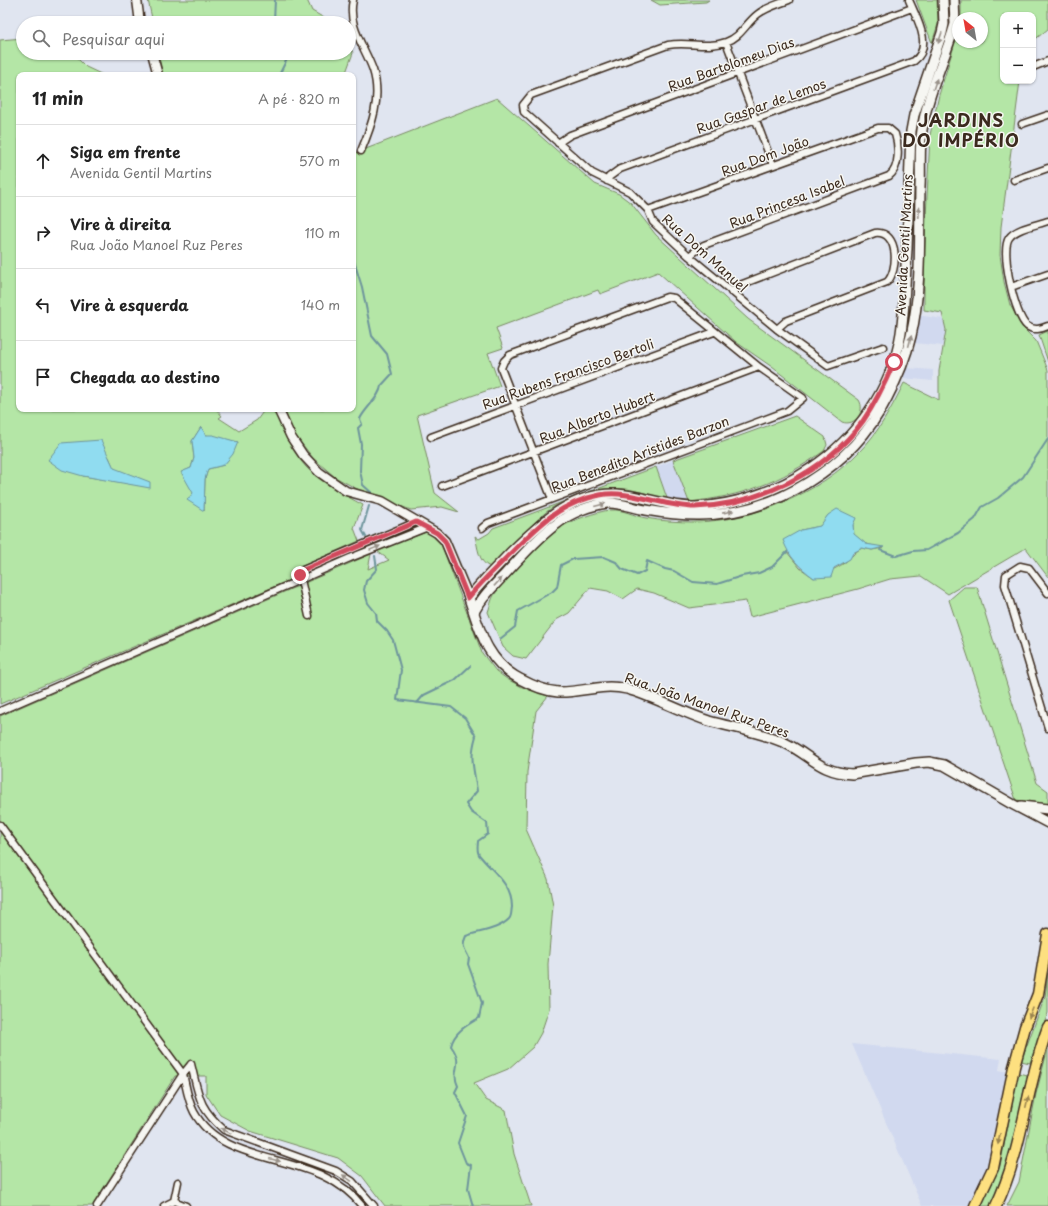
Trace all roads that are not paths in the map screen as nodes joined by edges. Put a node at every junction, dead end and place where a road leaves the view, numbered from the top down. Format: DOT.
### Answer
graph roads {
  1 [pos="138,0"];
  2 [pos="353,0"];
  3 [pos="789,0"];
  4 [pos="909,0"];
  5 [pos="943,0"];
  6 [pos="954,0"];
  7 [pos="912,8"];
  8 [pos="139,16"];
  9 [pos="352,16"];
  10 [pos="356,34"];
  11 [pos="726,42"];
  12 [pos="154,60"];
  13 [pos="1048,61"];
  14 [pos="1036,66"];
  15 [pos="157,72"];
  16 [pos="739,73"];
  17 [pos="1048,115"];
  18 [pos="756,119"];
  19 [pos="1022,124"];
  20 [pos="558,143"];
  21 [pos="361,151"];
  22 [pos="773,165"];
  23 [pos="1048,168"];
  24 [pos="894,171"];
  25 [pos="1014,180"];
  26 [pos="607,181"];
  27 [pos="648,210"];
  28 [pos="1048,221"];
  29 [pos="689,256"];
  30 [pos="1048,274"];
  31 [pos="1012,288"];
  32 [pos="731,292"];
  33 [pos="1048,326"];
  34 [pos="777,329"];
  35 [pos="714,332"];
  36 [pos="882,347"];
  37 [pos="759,367"];
  38 [pos="881,400"];
  39 [pos="516,406"];
  40 [pos="279,412"];
  41 [pos="430,437"];
  42 [pos="851,441"];
  43 [pos="534,452"];
  44 [pos="442,486"];
  45 [pos="552,499"];
  46 [pos="416,522"];
  47 [pos="428,527"];
  48 [pos="482,528"];
  49 [pos="300,580"];
  50 [pos="480,584"];
  51 [pos="487,593"];
  52 [pos="1048,593"];
  53 [pos="468,598"];
  54 [pos="474,612"];
  55 [pos="309,616"];
  56 [pos="0,711"];
  57 [pos="1048,728"];
  58 [pos="1012,804"];
  59 [pos="1048,809"];
  60 [pos="1048,823"];
  61 [pos="0,825"];
  62 [pos="1048,934"];
  63 [pos="1048,1027"];
  64 [pos="183,1074"];
  65 [pos="178,1182"];
  66 [pos="174,1201"];
  67 [pos="97,1206"];
  68 [pos="164,1206"];
  69 [pos="186,1206"];
  70 [pos="362,1206"];
  71 [pos="374,1206"];
  72 [pos="976,1206"];
  73 [pos="996,1206"];
  1 -- 8 [label="street"];
  2 -- 9 [label="street"];
  3 -- 11 [label="street"];
  4 -- 7 [label="street"];
  5 -- 38 [label="main road, Avenida Gentil Martins, one-way"];
  38 -- 6 [label="main road, Avenida Gentil Martins, one-way"];
  7 -- 16 [label="street, Rua Bartolomeu Dias"];
  7 -- 18 [label="street, Rua Gaspar de Lemos"];
  10 -- 21 [label="street"];
  11 -- 16 [label="street"];
  11 -- 20 [label="street, Rua Dom Manuel"];
  12 -- 15 [label="street"];
  13 -- 14 [label="street"];
  16 -- 18 [label="street"];
  16 -- 20 [label="street, Rua Bartolomeu Dias"];
  17 -- 19 [label="street"];
  18 -- 22 [label="street"];
  18 -- 26 [label="street, Rua Gaspar de Lemos"];
  20 -- 26 [label="street, Rua Dom Manuel"];
  22 -- 24 [label="street, Rua Dom João"];
  22 -- 27 [label="street, Rua Dom João"];
  23 -- 25 [label="street"];
  24 -- 29 [label="street, Rua Princesa Isabel"];
  26 -- 27 [label="street, Rua Dom Manuel"];
  27 -- 29 [label="street, Rua Dom Manuel"];
  28 -- 31 [label="street"];
  29 -- 32 [label="street, Rua Dom Manuel"];
  30 -- 31 [label="street"];
  31 -- 33 [label="street"];
  32 -- 34 [label="street, Rua Dom Manuel"];
  32 -- 34 [label="street"];
  34 -- 36 [label="street, Rua Dom Manuel"];
  35 -- 37 [label="street"];
  35 -- 39 [label="street, Rua Rubens Francisco Bertoli"];
  35 -- 39 [label="street"];
  37 -- 43 [label="street, Rua Alberto Hubert"];
  37 -- 45 [label="street, Rua Benedito Aristides Barzon"];
  38 -- 42 [label="main road, Avenida Gentil Martins"];
  39 -- 41 [label="street, Rua Rubens Francisco Bertoli"];
  39 -- 43 [label="street"];
  40 -- 46 [label="street, Rua João Manoel Ruz Peres"];
  42 -- 50 [label="main road, Avenida Gentil Martins"];
  51 -- 42 [label="main road, Avenida Gentil Martins, one-way"];
  43 -- 44 [label="street, Rua Alberto Hubert"];
  43 -- 45 [label="street"];
  45 -- 48 [label="street, Rua Benedito Aristides Barzon"];
  46 -- 47 [label="street, Rua João Manoel Ruz Peres"];
  46 -- 49 [label="street"];
  49 -- 47 [label="street, one-way"];
  47 -- 53 [label="street, Rua João Manoel Ruz Peres"];
  49 -- 55 [label="street"];
  49 -- 56 [label="street"];
  50 -- 51 [label="street"];
  50 -- 53 [label="main road, Avenida Gentil Martins"];
  51 -- 54 [label="main road, Avenida Gentil Martins"];
  52 -- 57 [label="street"];
  53 -- 54 [label="main road, Rua João Manoel Ruz Peres"];
  54 -- 58 [label="main road, Rua João Manoel Ruz Peres"];
  58 -- 59 [label="main road, Rua João Manoel Ruz Peres"];
  58 -- 60 [label="main road, Rua João Manoel Ruz Peres"];
  61 -- 64 [label="street"];
  62 -- 72 [label="main road, one-way"];
  73 -- 63 [label="main road, one-way"];
  64 -- 67 [label="street"];
  64 -- 70 [label="street, one-way"];
  71 -- 64 [label="street, one-way"];
  65 -- 66 [label="street"];
  66 -- 68 [label="street"];
  66 -- 69 [label="street"];
}
